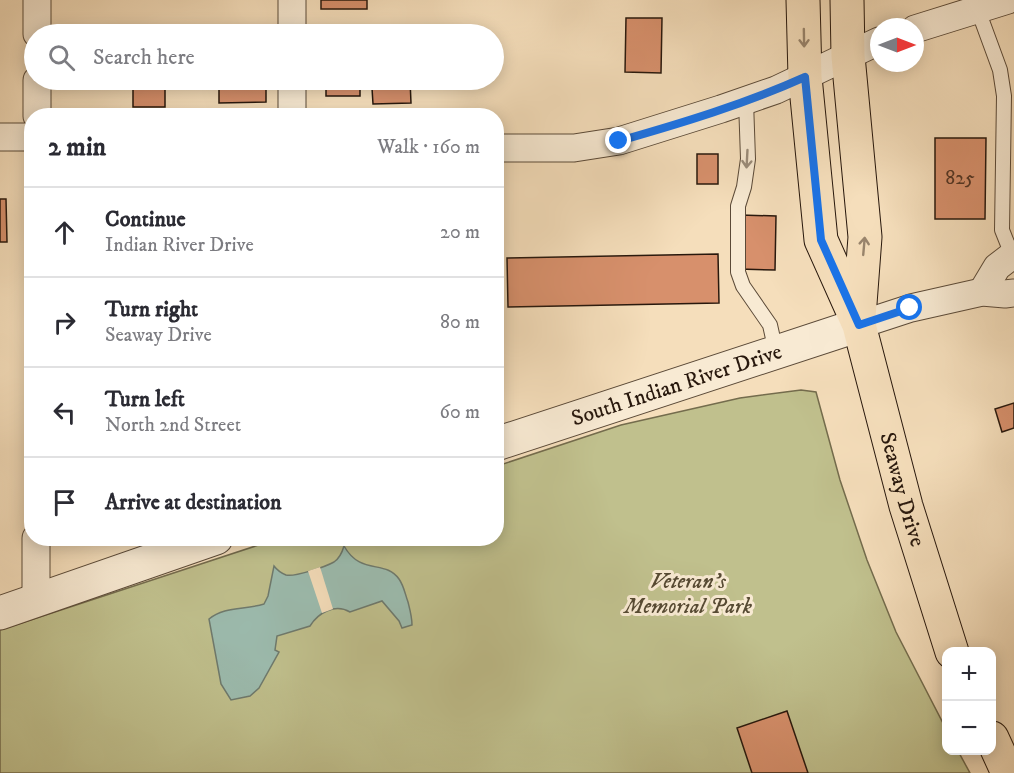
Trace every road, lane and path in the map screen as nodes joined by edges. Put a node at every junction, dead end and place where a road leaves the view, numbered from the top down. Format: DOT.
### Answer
graph roads {
  1 [pos="37,0"];
  2 [pos="292,0"];
  3 [pos="803,0"];
  4 [pos="847,0"];
  5 [pos="1008,0"];
  6 [pos="947,10"];
  7 [pos="978,10"];
  8 [pos="37,24"];
  9 [pos="292,24"];
  10 [pos="924,24"];
  11 [pos="870,45"];
  12 [pos="848,56"];
  13 [pos="805,77"];
  14 [pos="37,90"];
  15 [pos="292,90"];
  16 [pos="746,101"];
  17 [pos="37,108"];
  18 [pos="292,108"];
  19 [pos="0,136"];
  20 [pos="24,136"];
  21 [pos="504,148"];
  22 [pos="1013,254"];
  23 [pos="982,292"];
  24 [pos="1014,293"];
  25 [pos="859,325"];
  26 [pos="776,352"];
  27 [pos="504,441"];
  28 [pos="36,546"];
  29 [pos="194,546"];
  30 [pos="36,602"];
  31 [pos="0,613"];
  32 [pos="951,647"];
  33 [pos="996,747"];
  34 [pos="1008,773"];
  1 -- 8 [label="street"];
  2 -- 9 [label="street"];
  3 -- 13 [label="main road, Seaway Drive, one-way"];
  4 -- 12 [label="main road, Seaway Drive"];
  5 -- 7 [label="street"];
  6 -- 7 [label="street"];
  6 -- 10 [label="street"];
  7 -- 22 [label="lane"];
  11 -- 12 [label="street"];
  12 -- 13 [label="street"];
  25 -- 12 [label="main road, Seaway Drive, one-way"];
  13 -- 16 [label="street"];
  13 -- 25 [label="main road, Seaway Drive"];
  14 -- 17 [label="street"];
  15 -- 18 [label="street"];
  16 -- 21 [label="street"];
  16 -- 26 [label="lane, one-way"];
  19 -- 20 [label="street"];
  22 -- 23 [label="street"];
  23 -- 24 [label="street"];
  23 -- 25 [label="street"];
  25 -- 26 [label="street, South Indian River Drive"];
  25 -- 32 [label="main road, Seaway Drive"];
  26 -- 27 [label="street, South Indian River Drive"];
  28 -- 30 [label="street"];
  29 -- 30 [label="street"];
  30 -- 31 [label="street"];
  33 -- 34 [label="main road"];
}
